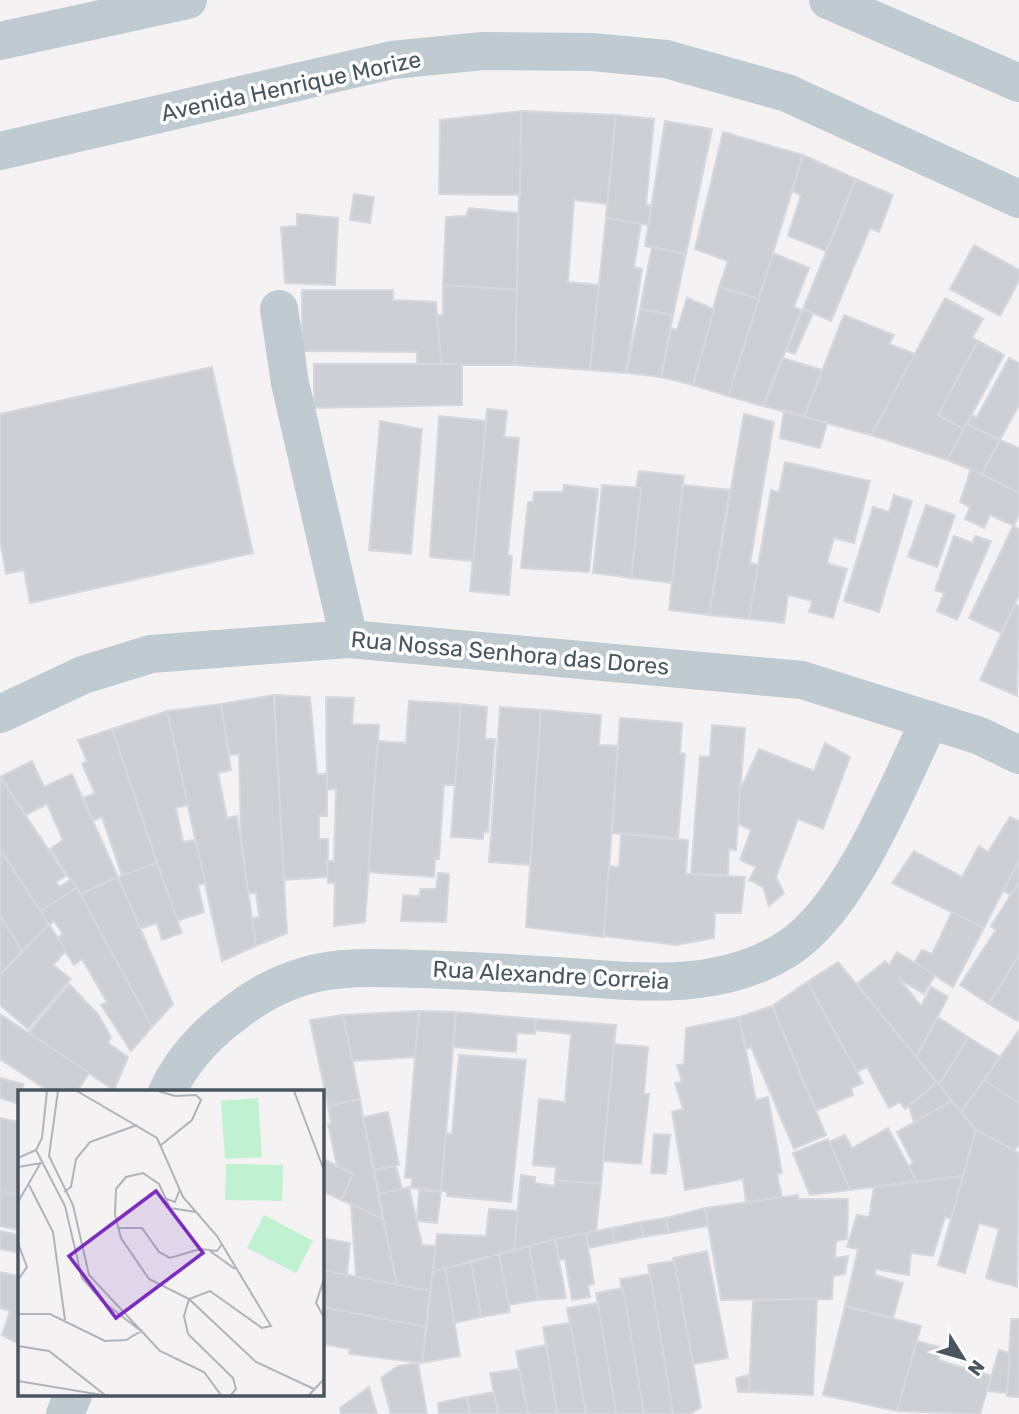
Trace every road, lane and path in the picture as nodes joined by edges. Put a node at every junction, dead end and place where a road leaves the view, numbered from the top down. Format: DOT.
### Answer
graph roads {
  1 [pos="188,0"];
  2 [pos="828,0"];
  3 [pos="0,41"];
  4 [pos="1019,83"];
  5 [pos="0,151"];
  6 [pos="1019,199"];
  7 [pos="279,309"];
  8 [pos="349,639"];
  9 [pos="0,714"];
  10 [pos="930,720"];
  11 [pos="1019,755"];
  12 [pos="168,1090"];
  13 [pos="73,1396"];
  14 [pos="65,1414"];
  1 -- 3 [label="street"];
  2 -- 4 [label="street"];
  5 -- 6 [label="street, Avenida Henrique Morize"];
  7 -- 8 [label="street"];
  8 -- 9 [label="street, Rua Nossa Senhora das Dores"];
  8 -- 10 [label="street, Rua Nossa Senhora das Dores"];
  10 -- 11 [label="street, Rua Nossa Senhora das Dores"];
  10 -- 12 [label="street, Rua Alexandre Correia"];
  13 -- 14 [label="street"];
}
